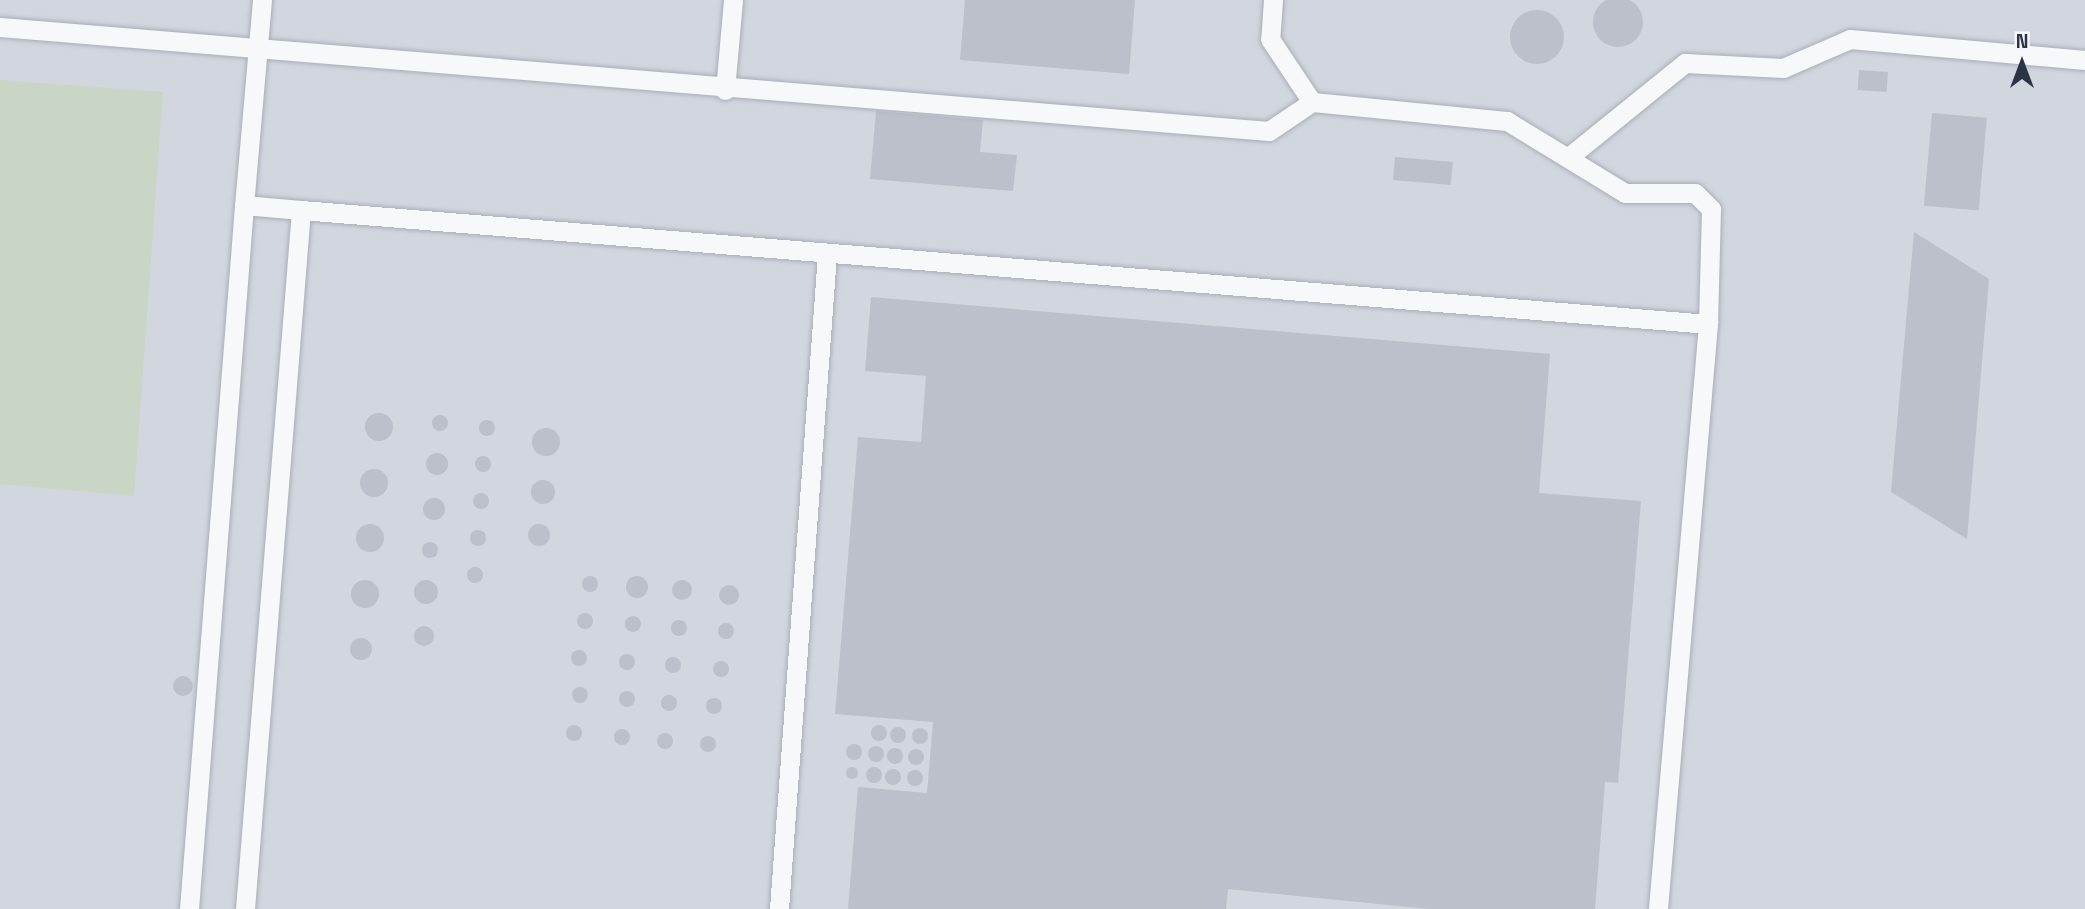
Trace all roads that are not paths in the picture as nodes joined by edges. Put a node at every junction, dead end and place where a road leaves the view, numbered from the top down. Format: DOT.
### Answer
graph roads {
  1 [pos="262,0"];
  2 [pos="733,0"];
  3 [pos="1273,0"];
  4 [pos="0,27"];
  5 [pos="258,48"];
  6 [pos="2085,60"];
  7 [pos="725,90"];
  8 [pos="1312,102"];
  9 [pos="1570,156"];
  10 [pos="244,205"];
  11 [pos="301,210"];
  12 [pos="827,254"];
  13 [pos="1708,324"];
  14 [pos="189,909"];
  15 [pos="245,909"];
  16 [pos="779,909"];
  17 [pos="1658,909"];
  1 -- 5 [label="lane"];
  2 -- 7 [label="lane"];
  3 -- 8 [label="lane"];
  4 -- 5 [label="lane"];
  5 -- 7 [label="lane"];
  5 -- 10 [label="lane"];
  6 -- 9 [label="lane"];
  7 -- 8 [label="lane"];
  8 -- 9 [label="lane"];
  9 -- 13 [label="lane"];
  10 -- 11 [label="lane"];
  10 -- 14 [label="lane"];
  11 -- 12 [label="lane"];
  11 -- 15 [label="lane"];
  12 -- 13 [label="lane"];
  12 -- 16 [label="lane"];
  13 -- 17 [label="lane"];
}
